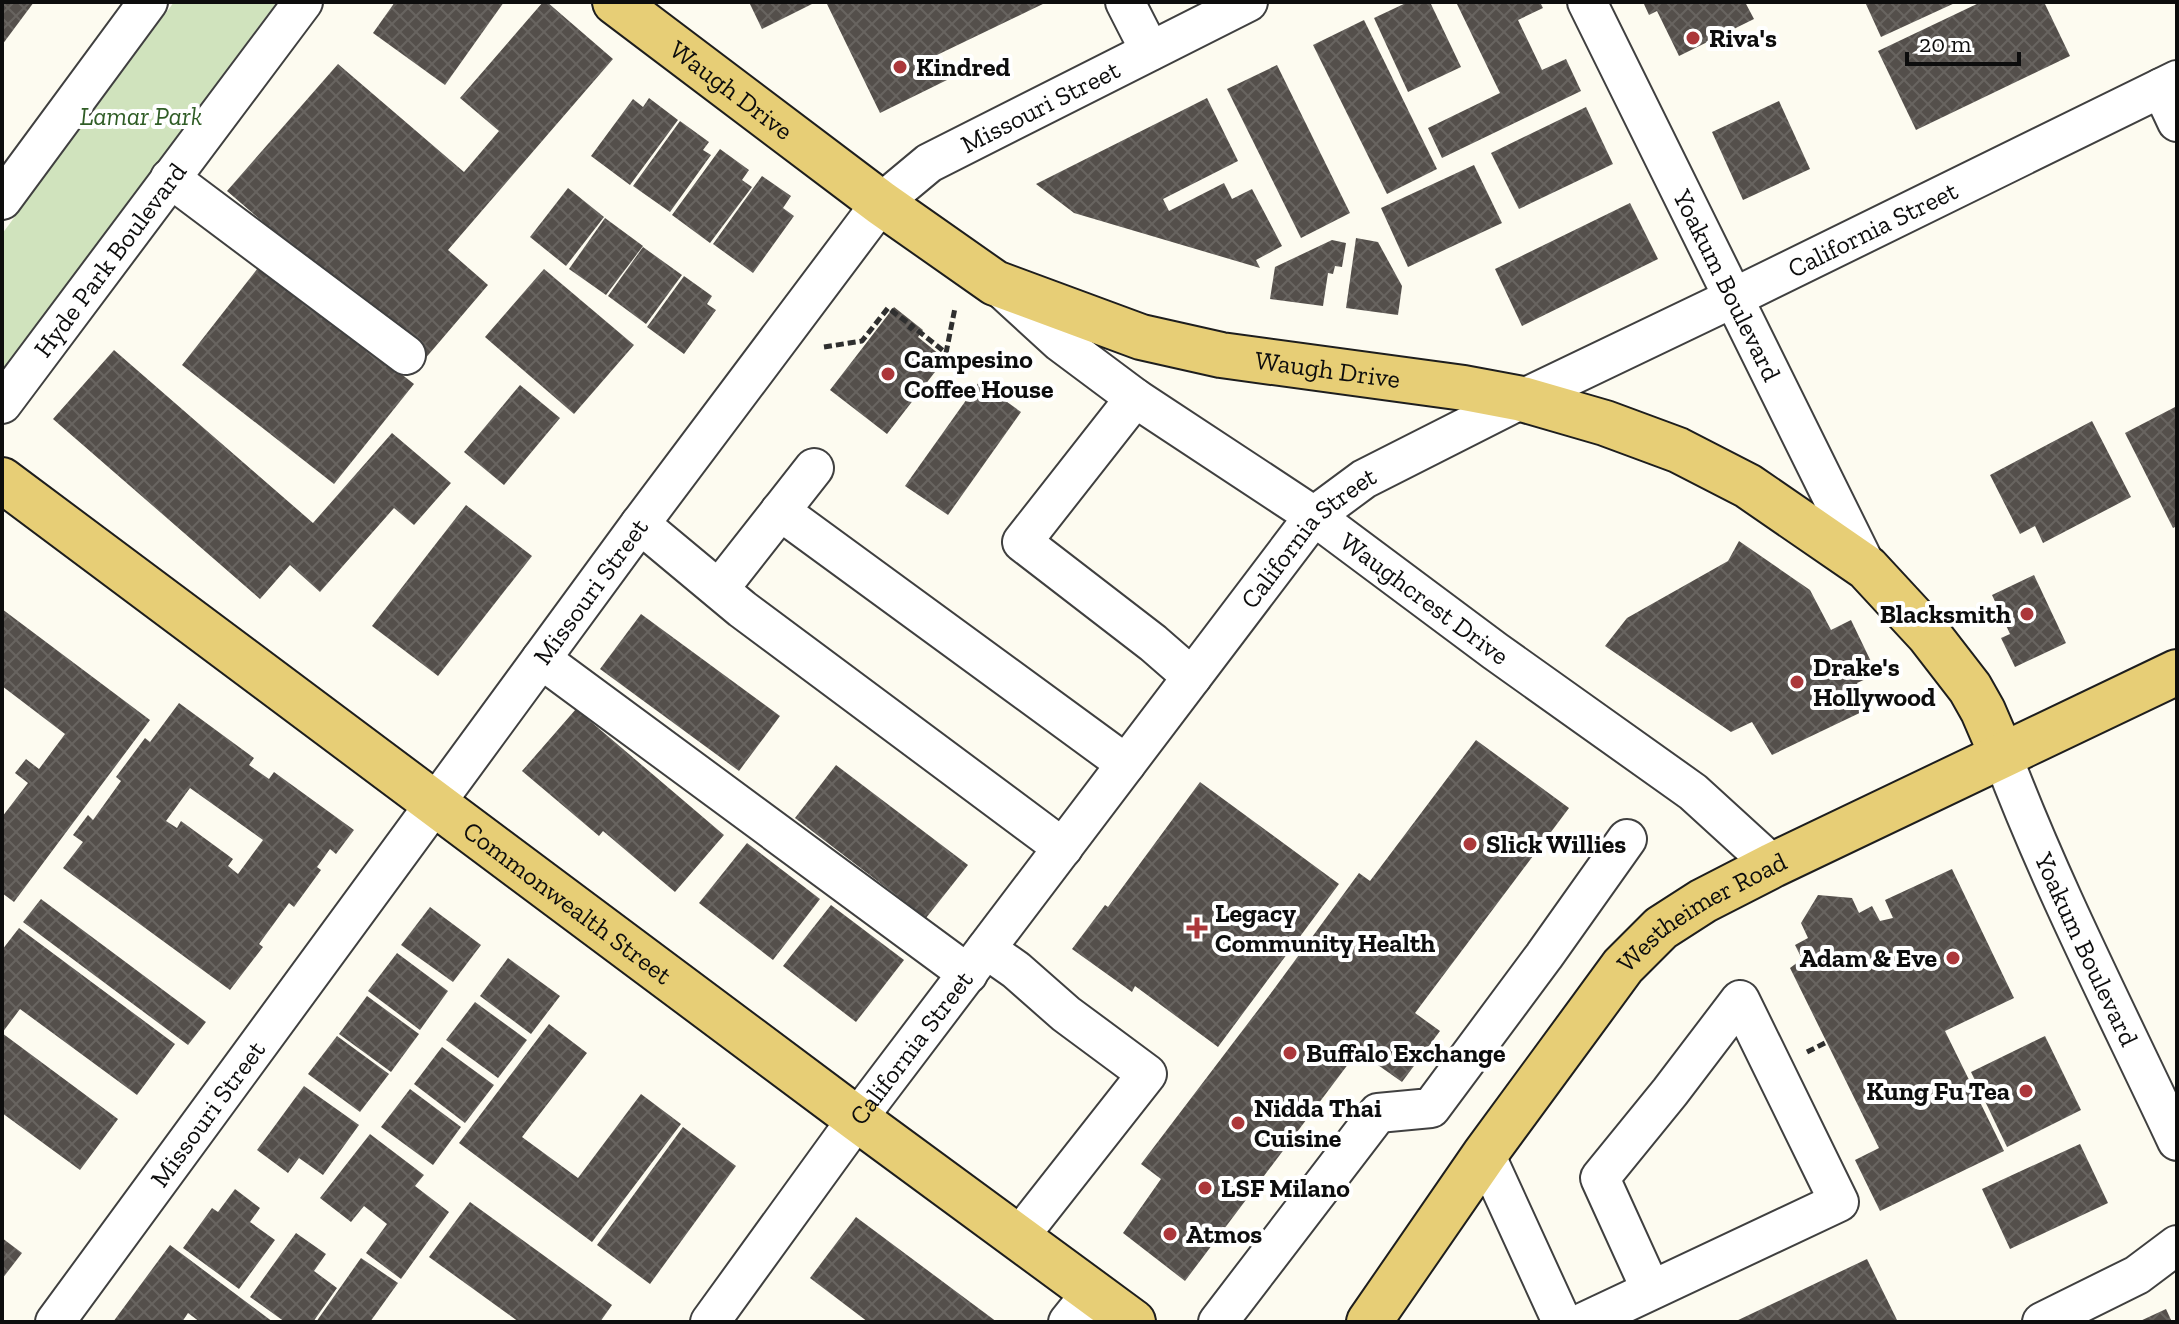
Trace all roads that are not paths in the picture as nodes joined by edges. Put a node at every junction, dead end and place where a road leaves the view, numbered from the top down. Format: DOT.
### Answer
graph roads {
  1 [pos="148,2"];
  2 [pos="303,2"];
  3 [pos="615,2"];
  4 [pos="1125,2"];
  5 [pos="1248,2"];
  6 [pos="1587,2"];
  7 [pos="1150,51"];
  8 [pos="2169,84"];
  9 [pos="2177,122"];
  10 [pos="170,178"];
  11 [pos="2,200"];
  12 [pos="881,203"];
  13 [pos="995,283"];
  14 [pos="1733,298"];
  15 [pos="406,355"];
  16 [pos="1135,398"];
  17 [pos="1522,399"];
  18 [pos="2,404"];
  19 [pos="814,468"];
  20 [pos="2,480"];
  21 [pos="780,511"];
  22 [pos="1314,516"];
  23 [pos="640,524"];
  24 [pos="1867,568"];
  25 [pos="719,589"];
  26 [pos="541,659"];
  27 [pos="2177,672"];
  28 [pos="1192,677"];
  29 [pos="2002,755"];
  30 [pos="1126,764"];
  31 [pos="436,803"];
  32 [pos="1627,839"];
  33 [pos="1063,848"];
  34 [pos="1773,865"];
  35 [pos="977,961"];
  36 [pos="857,1119"];
  37 [pos="2177,1141"];
  38 [pos="1485,1154"];
  39 [pos="1018,1238"];
  40 [pos="2177,1245"];
  41 [pos="1651,1290"];
  42 [pos="1080,1307"];
  43 [pos="55,1322"];
  44 [pos="710,1322"];
  45 [pos="1133,1322"];
  46 [pos="1218,1322"];
  47 [pos="1369,1322"];
  48 [pos="1562,1322"];
  49 [pos="1584,1322"];
  50 [pos="2042,1322"];
  1 -- 11 [label="street"];
  2 -- 10 [label="street, Hyde Park Boulevard"];
  3 -- 12 [label="main road, Waugh Drive"];
  4 -- 7 [label="street"];
  5 -- 7 [label="street, Missouri Street"];
  6 -- 14 [label="street, Yoakum Boulevard"];
  7 -- 12 [label="street, Missouri Street"];
  8 -- 9 [label="street"];
  8 -- 14 [label="street, California Street"];
  10 -- 15 [label="street"];
  10 -- 18 [label="street, Hyde Park Boulevard"];
  12 -- 13 [label="main road, Waugh Drive"];
  12 -- 23 [label="street, Missouri Street"];
  13 -- 16 [label="street, Waughcrest Drive"];
  13 -- 17 [label="main road, Waugh Drive"];
  14 -- 17 [label="street, California Street"];
  14 -- 24 [label="street, Yoakum Boulevard"];
  16 -- 22 [label="street, Waughcrest Drive"];
  16 -- 28 [label="street"];
  17 -- 22 [label="street, California Street"];
  17 -- 24 [label="main road, Waugh Drive"];
  19 -- 21 [label="street"];
  20 -- 31 [label="main road, Commonwealth Street"];
  21 -- 25 [label="street"];
  21 -- 30 [label="street"];
  22 -- 28 [label="street, California Street"];
  22 -- 34 [label="street, Waughcrest Drive"];
  23 -- 25 [label="street"];
  23 -- 26 [label="street, Missouri Street"];
  24 -- 29 [label="main road, Waugh Drive"];
  25 -- 33 [label="street"];
  26 -- 31 [label="street, Missouri Street"];
  26 -- 35 [label="street"];
  27 -- 29 [label="main road, Westheimer Road"];
  28 -- 30 [label="street, California Street"];
  29 -- 34 [label="main road, Westheimer Road"];
  29 -- 37 [label="street, Yoakum Boulevard"];
  30 -- 33 [label="street, California Street"];
  31 -- 36 [label="main road, Commonwealth Street"];
  31 -- 43 [label="street, Missouri Street"];
  32 -- 46 [label="street"];
  33 -- 35 [label="street, California Street"];
  34 -- 38 [label="main road, Westheimer Road"];
  35 -- 36 [label="street, California Street"];
  35 -- 39 [label="street"];
  36 -- 39 [label="main road, Commonwealth Street"];
  36 -- 44 [label="street, California Street"];
  38 -- 47 [label="main road, Westheimer Road"];
  38 -- 48 [label="street"];
  39 -- 42 [label="main road, Commonwealth Street"];
  40 -- 50 [label="street"];
  41 -- 41 [label="street"];
  41 -- 49 [label="street"];
  42 -- 45 [label="main road, Commonwealth Street"];
}
